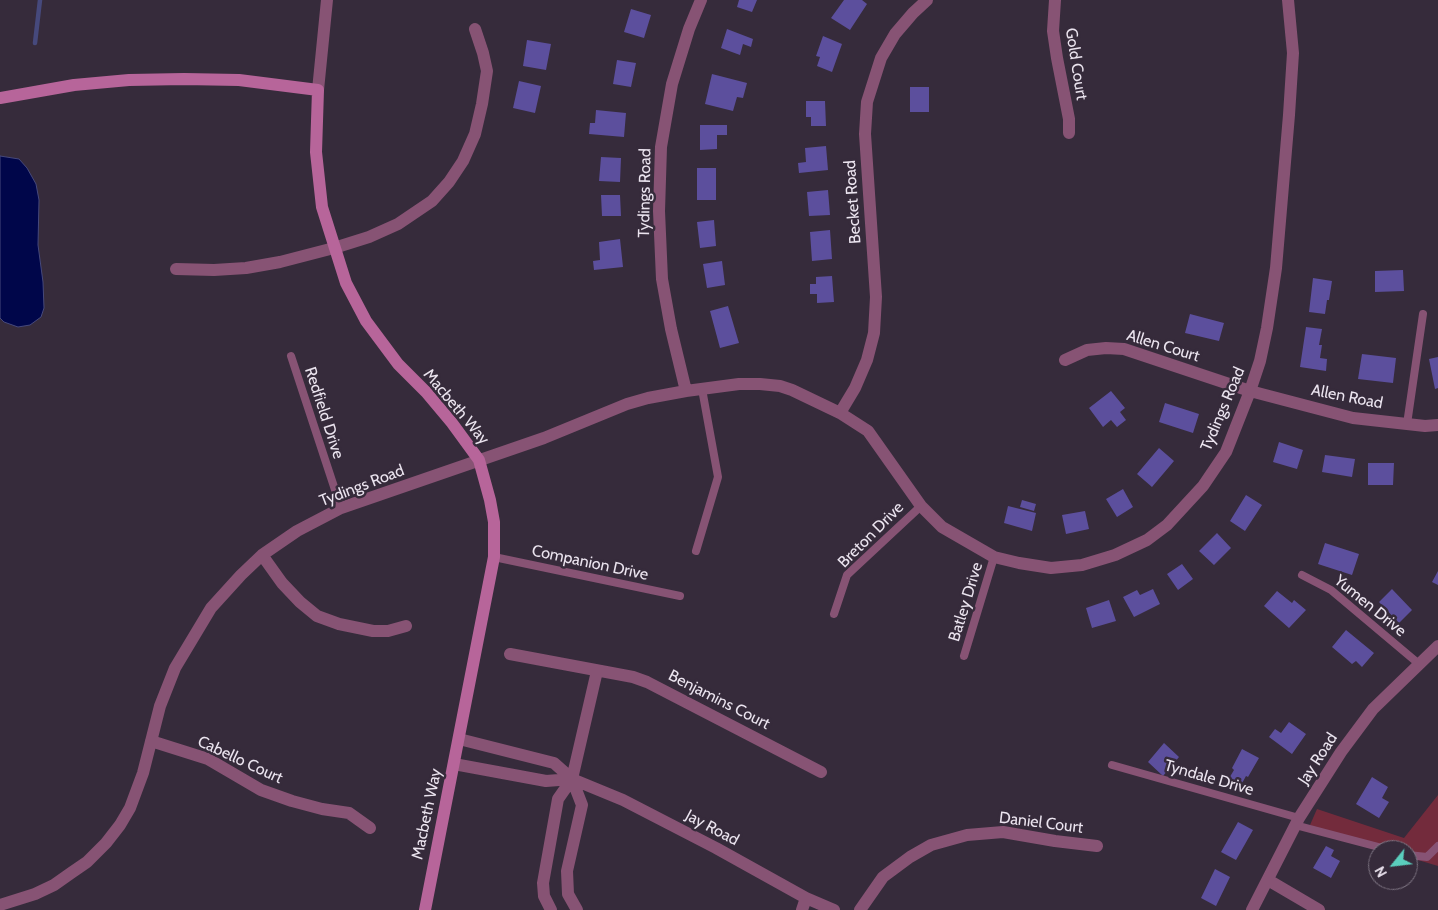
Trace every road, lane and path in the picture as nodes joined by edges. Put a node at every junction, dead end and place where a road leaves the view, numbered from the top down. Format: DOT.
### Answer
graph roads {
  1 [pos="328,0"];
  2 [pos="701,0"];
  3 [pos="927,0"];
  4 [pos="1055,0"];
  5 [pos="1288,0"];
  6 [pos="475,29"];
  7 [pos="318,90"];
  8 [pos="0,98"];
  9 [pos="1069,133"];
  10 [pos="334,248"];
  11 [pos="176,269"];
  12 [pos="1423,314"];
  13 [pos="291,356"];
  14 [pos="1065,360"];
  15 [pos="702,389"];
  16 [pos="686,391"];
  17 [pos="1250,391"];
  18 [pos="840,412"];
  19 [pos="1407,424"];
  20 [pos="1438,425"];
  21 [pos="479,460"];
  22 [pos="920,506"];
  23 [pos="341,508"];
  24 [pos="696,551"];
  25 [pos="262,556"];
  26 [pos="494,557"];
  27 [pos="994,557"];
  28 [pos="1302,575"];
  29 [pos="680,596"];
  30 [pos="834,614"];
  31 [pos="406,626"];
  32 [pos="1438,646"];
  33 [pos="510,654"];
  34 [pos="964,656"];
  35 [pos="1419,664"];
  36 [pos="597,671"];
  37 [pos="459,739"];
  38 [pos="151,741"];
  39 [pos="454,764"];
  40 [pos="1112,765"];
  41 [pos="821,772"];
  42 [pos="572,779"];
  43 [pos="1297,821"];
  44 [pos="370,828"];
  45 [pos="1368,843"];
  46 [pos="1097,846"];
  47 [pos="1438,846"];
  48 [pos="1418,856"];
  49 [pos="1268,880"];
  50 [pos="804,904"];
  51 [pos="0,905"];
  52 [pos="424,910"];
  53 [pos="551,910"];
  54 [pos="577,910"];
  55 [pos="834,910"];
  56 [pos="860,910"];
  57 [pos="1252,910"];
  58 [pos="1319,910"];
  1 -- 7 [label="street, Macbeth Way"];
  2 -- 16 [label="street, Tydings Road"];
  3 -- 18 [label="street, Becket Road"];
  4 -- 9 [label="street, Gold Court"];
  5 -- 17 [label="street, Tydings Road"];
  6 -- 10 [label="street"];
  7 -- 8 [label="street"];
  7 -- 10 [label="street, Macbeth Way"];
  10 -- 11 [label="street"];
  10 -- 21 [label="street, Macbeth Way"];
  12 -- 19 [label="lane"];
  13 -- 23 [label="lane, Redfield Drive"];
  14 -- 17 [label="street, Allen Court"];
  15 -- 16 [label="street, Tydings Road"];
  15 -- 18 [label="street, Tydings Road"];
  15 -- 24 [label="lane"];
  16 -- 21 [label="street, Tydings Road"];
  17 -- 19 [label="street, Allen Road"];
  17 -- 27 [label="street, Tydings Road"];
  18 -- 22 [label="street, Tydings Road"];
  19 -- 20 [label="street, Allen Road"];
  21 -- 23 [label="street, Tydings Road"];
  21 -- 26 [label="street, Macbeth Way"];
  22 -- 27 [label="street, Tydings Road"];
  22 -- 30 [label="lane, Breton Drive"];
  23 -- 25 [label="street, Tydings Road"];
  25 -- 31 [label="street"];
  25 -- 38 [label="street, Tydings Road"];
  26 -- 29 [label="lane, Companion Drive"];
  26 -- 37 [label="street, Macbeth Way"];
  27 -- 34 [label="lane, Batley Drive"];
  28 -- 35 [label="lane, Yumen Drive"];
  32 -- 35 [label="street, Jay Road"];
  33 -- 36 [label="street, Benjamins Court"];
  35 -- 43 [label="street, Jay Road"];
  36 -- 41 [label="street, Benjamins Court"];
  36 -- 42 [label="street"];
  37 -- 39 [label="street, Macbeth Way"];
  37 -- 42 [label="street, Jay Road"];
  38 -- 44 [label="street, Cabello Court"];
  38 -- 51 [label="street, Tydings Road"];
  39 -- 42 [label="street, Jay Road"];
  39 -- 52 [label="street, Macbeth Way"];
  40 -- 43 [label="lane, Tyndale Drive"];
  42 -- 50 [label="street, Jay Road"];
  42 -- 53 [label="street"];
  42 -- 54 [label="street"];
  43 -- 45 [label="lane, Tyndale Drive"];
  43 -- 49 [label="street, Jay Road"];
  46 -- 56 [label="street, Daniel Court"];
  47 -- 48 [label="lane"];
  49 -- 57 [label="street, Jay Road"];
  49 -- 58 [label="street"];
  50 -- 55 [label="street, Jay Road"];
}
